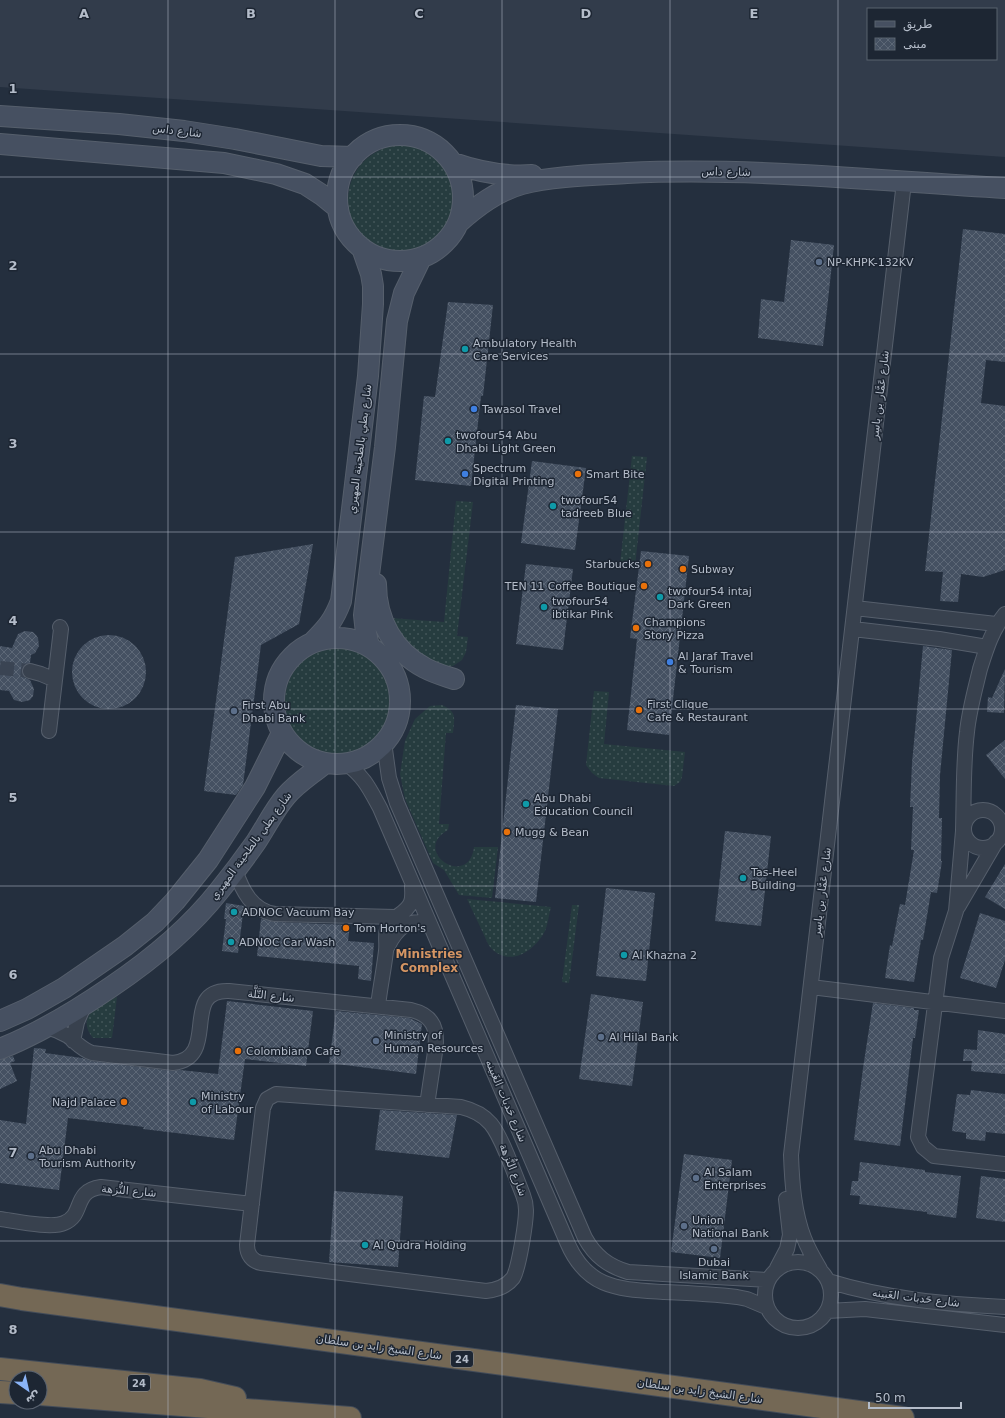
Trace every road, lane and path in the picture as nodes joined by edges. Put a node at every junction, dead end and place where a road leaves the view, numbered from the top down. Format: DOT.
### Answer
graph roads {
  1 [pos="0,116"];
  2 [pos="0,144"];
  3 [pos="353,157"];
  4 [pos="453,164"];
  5 [pos="1005,179"];
  6 [pos="904,182"];
  7 [pos="1005,188"];
  8 [pos="338,208"];
  9 [pos="458,223"];
  10 [pos="362,248"];
  11 [pos="421,258"];
  12 [pos="374,536"];
  13 [pos="855,608"];
  14 [pos="942,619"];
  15 [pos="1001,619"];
  16 [pos="60,627"];
  17 [pos="852,629"];
  18 [pos="939,639"];
  19 [pos="313,642"];
  20 [pos="369,646"];
  21 [pos="987,647"];
  22 [pos="30,671"];
  23 [pos="454,679"];
  24 [pos="55,680"];
  25 [pos="49,731"];
  26 [pos="282,733"];
  27 [pos="384,742"];
  28 [pos="325,763"];
  29 [pos="346,763"];
  30 [pos="964,771"];
  31 [pos="995,812"];
  32 [pos="963,831"];
  33 [pos="1001,837"];
  34 [pos="235,870"];
  35 [pos="412,884"];
  36 [pos="956,911"];
  37 [pos="395,918"];
  38 [pos="430,924"];
  39 [pos="387,948"];
  40 [pos="811,987"];
  41 [pos="935,1002"];
  42 [pos="84,1006"];
  43 [pos="378,1006"];
  44 [pos="1005,1010"];
  45 [pos="0,1021"];
  46 [pos="46,1027"];
  47 [pos="74,1041"];
  48 [pos="0,1049"];
  49 [pos="427,1105"];
  50 [pos="791,1155"];
  51 [pos="1005,1164"];
  52 [pos="252,1204"];
  53 [pos="0,1219"];
  54 [pos="777,1268"];
  55 [pos="820,1269"];
  56 [pos="767,1280"];
  57 [pos="828,1281"];
  58 [pos="0,1295"];
  59 [pos="22,1299"];
  60 [pos="0,1302"];
  61 [pos="766,1307"];
  62 [pos="1005,1307"];
  63 [pos="827,1311"];
  64 [pos="1005,1325"];
  65 [pos="0,1369"];
  66 [pos="48,1395"];
  67 [pos="274,1412"];
  68 [pos="350,1418"];
  69 [pos="903,1418"];
  1 -- 3 [label="street, شارع داس"];
  2 -- 8 [label="street"];
  3 -- 4 [label="street"];
  3 -- 8 [label="street"];
  4 -- 5 [label="street, شارع داس"];
  4 -- 9 [label="street"];
  6 -- 7 [label="street, شارع داس"];
  6 -- 9 [label="street, شارع داس"];
  6 -- 13 [label="street, شارع عَمَّار بن ياسِر"];
  8 -- 10 [label="street"];
  9 -- 11 [label="street"];
  10 -- 11 [label="street"];
  10 -- 19 [label="street, شارع بطي بالطحينة المهيري"];
  11 -- 12 [label="street, شارع بطي بالطحينة المهيري"];
  12 -- 20 [label="street, شارع بطي بالطحينة المهيري"];
  12 -- 23 [label="street"];
  13 -- 14 [label="street"];
  13 -- 17 [label="street, شارع عَمَّار بن ياسِر"];
  14 -- 15 [label="street"];
  14 -- 18 [label="street"];
  15 -- 21 [label="street"];
  16 -- 24 [label="street"];
  17 -- 18 [label="street"];
  17 -- 40 [label="street, شارع عَمَّار بن ياسِر"];
  18 -- 21 [label="street"];
  19 -- 20 [label="street"];
  19 -- 26 [label="street"];
  20 -- 27 [label="street"];
  21 -- 30 [label="street"];
  22 -- 24 [label="street"];
  24 -- 25 [label="street"];
  26 -- 28 [label="street"];
  26 -- 45 [label="street"];
  27 -- 29 [label="street"];
  27 -- 56 [label="street, شارع حَدبات الغَبينه"];
  28 -- 29 [label="street"];
  28 -- 34 [label="street, شارع بطي بالطحينة المهيري"];
  29 -- 35 [label="street, شارع حَدبات الغَبينه"];
  30 -- 31 [label="street"];
  30 -- 32 [label="street"];
  31 -- 32 [label="street"];
  31 -- 33 [label="street"];
  32 -- 33 [label="street"];
  32 -- 36 [label="street"];
  33 -- 36 [label="street"];
  34 -- 37 [label="street"];
  34 -- 42 [label="street, شارع بطي بالطحينة المهيري"];
  35 -- 37 [label="street"];
  35 -- 38 [label="street, شارع حَدبات الغَبينه"];
  36 -- 41 [label="street"];
  37 -- 39 [label="street"];
  38 -- 39 [label="street"];
  38 -- 61 [label="street, شارع حَدبات الغَبينه"];
  39 -- 43 [label="street"];
  40 -- 41 [label="street"];
  40 -- 50 [label="street, شارع عَمَّار بن ياسِر"];
  41 -- 44 [label="street"];
  41 -- 51 [label="street"];
  42 -- 46 [label="street, شارع بطي بالطحينة المهيري"];
  42 -- 47 [label="street"];
  43 -- 47 [label="street, شارع التَّلَّة"];
  43 -- 49 [label="street, شارع التَّلَّة"];
  46 -- 47 [label="street, شارع التَّلَّة"];
  46 -- 48 [label="street, شارع بطي بالطحينة المهيري"];
  49 -- 52 [label="street, شارع النُّزهة"];
  49 -- 52 [label="street, شارع النُّزهة"];
  50 -- 54 [label="street, شارع عَمَّار بن ياسِر"];
  50 -- 55 [label="street, شارع عَمَّار بن ياسِر"];
  52 -- 53 [label="street, شارع النُّزهة"];
  54 -- 55 [label="street"];
  54 -- 56 [label="street"];
  55 -- 57 [label="street"];
  56 -- 61 [label="street"];
  57 -- 62 [label="street, شارع حَدبات الغَبينه"];
  57 -- 63 [label="street"];
  58 -- 59 [label="highway, شارع الشيخ زايد بن سلطان / 24"];
  59 -- 60 [label="highway, شارع الشيخ زايد بن سلطان / 24"];
  59 -- 69 [label="highway, شارع الشيخ زايد بن سلطان / 24"];
  61 -- 63 [label="street"];
  63 -- 64 [label="street, شارع حَدبات الغَبينه"];
  65 -- 67 [label="highway, 24"];
  66 -- 67 [label="highway, 24"];
  67 -- 68 [label="highway, 24"];
}
